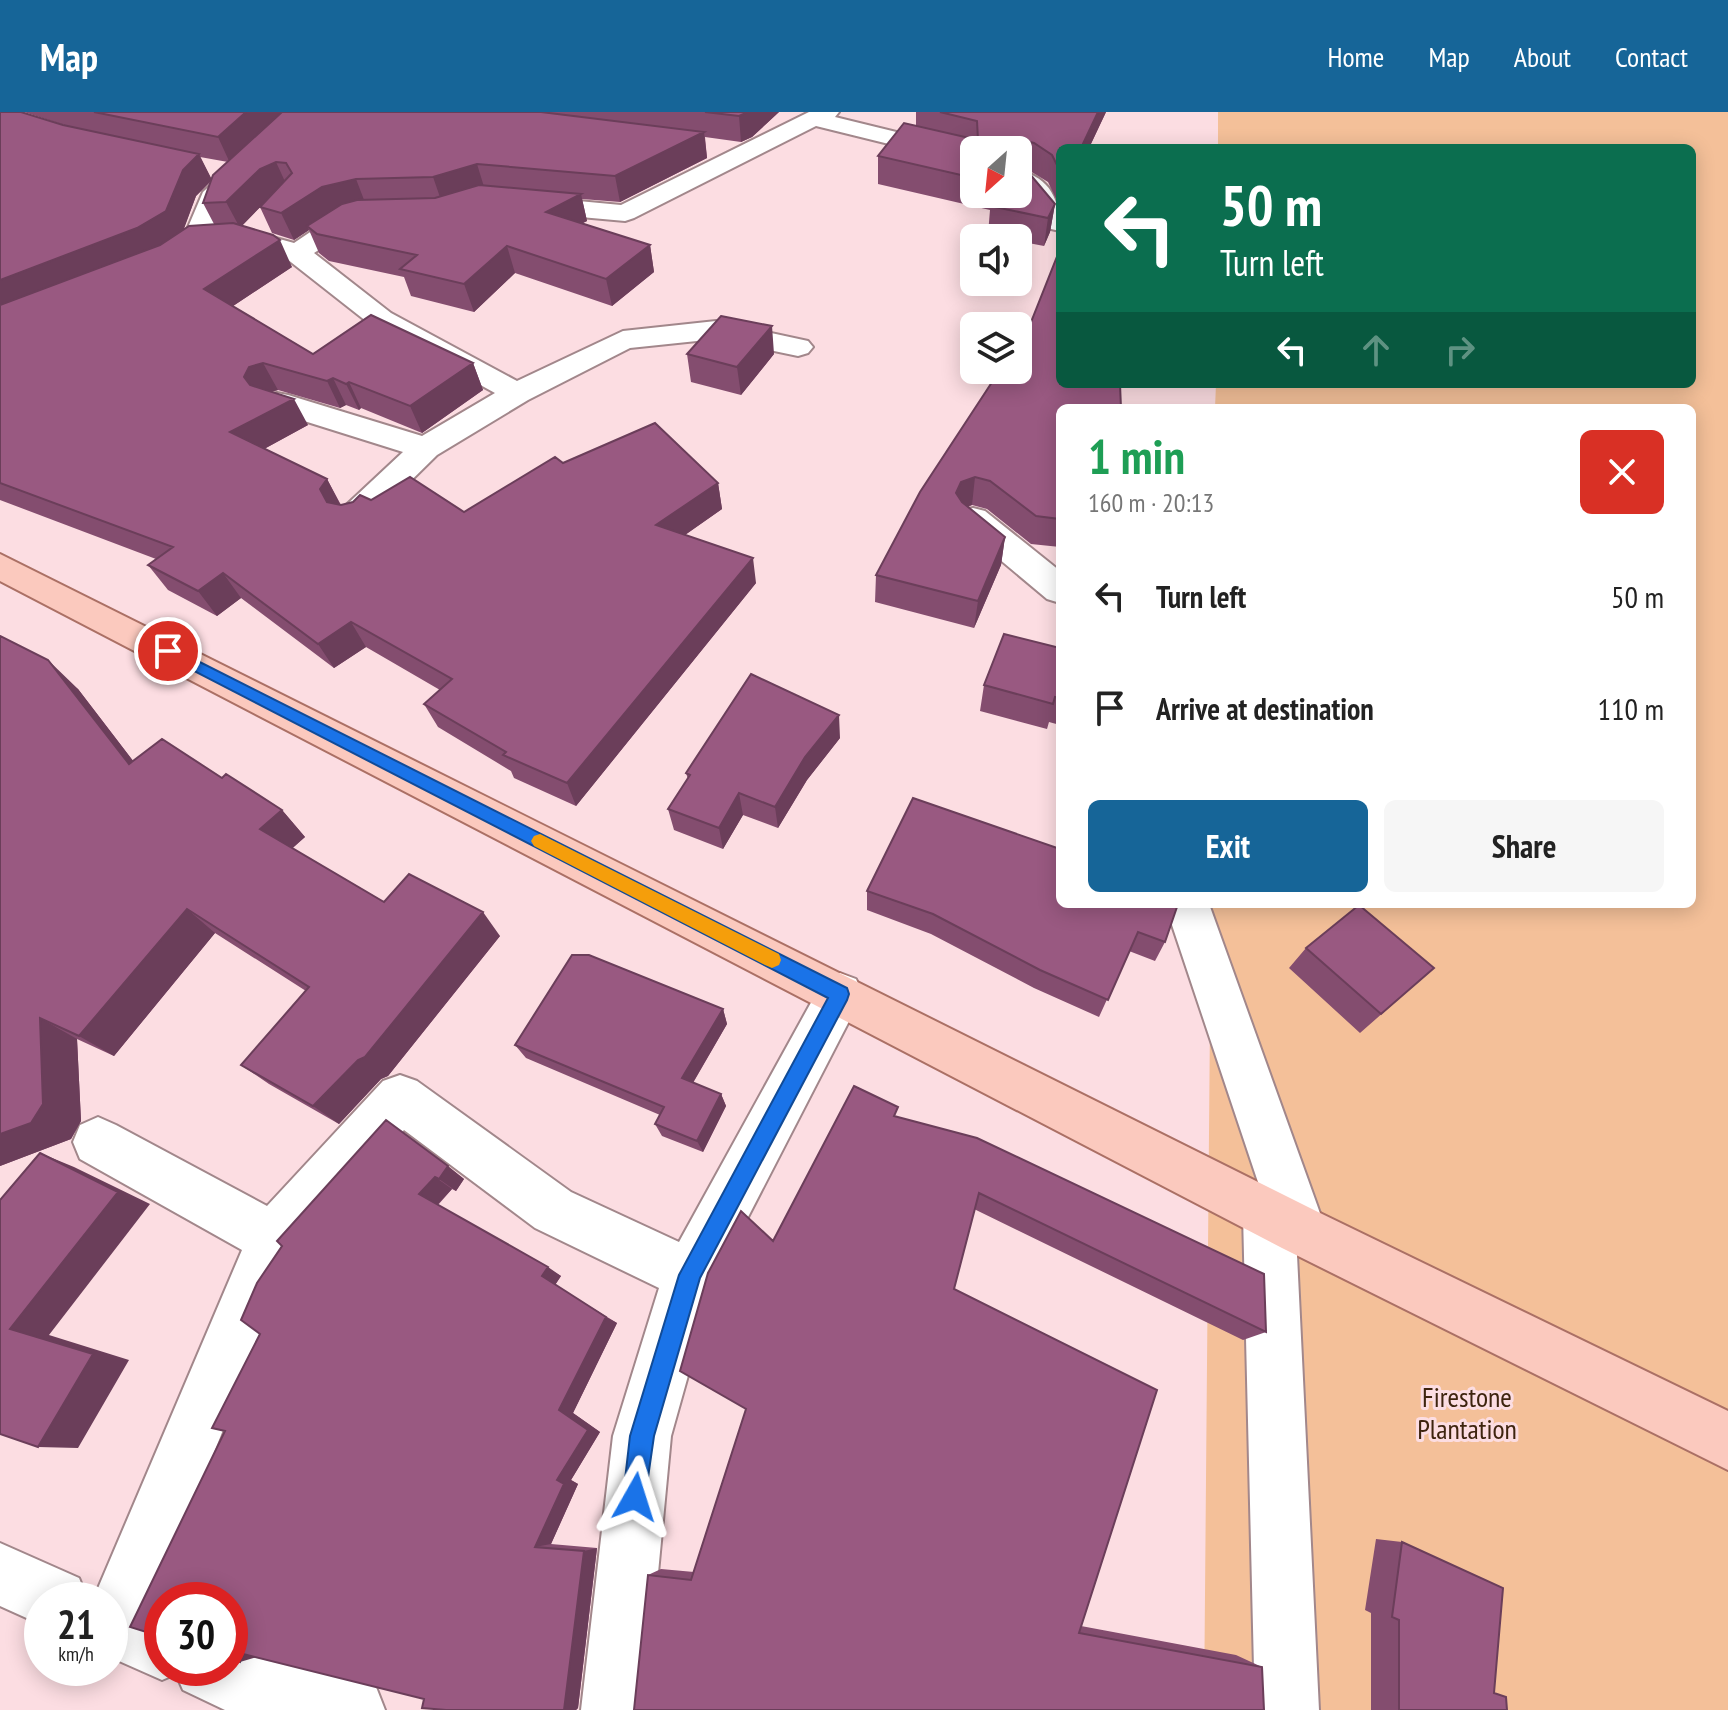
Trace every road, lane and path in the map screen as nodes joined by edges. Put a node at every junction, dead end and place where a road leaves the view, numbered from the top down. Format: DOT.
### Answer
graph roads {
  1 [pos="304,112"];
  2 [pos="821,116"];
  3 [pos="700,146"];
  4 [pos="746,153"];
  5 [pos="960,154"];
  6 [pos="205,168"];
  7 [pos="235,174"];
  8 [pos="1032,185"];
  9 [pos="501,202"];
  10 [pos="397,215"];
  11 [pos="268,217"];
  12 [pos="1056,218"];
  13 [pos="297,253"];
  14 [pos="137,274"];
  15 [pos="798,347"];
  16 [pos="517,393"];
  17 [pos="277,402"];
  18 [pos="426,448"];
  19 [pos="354,517"];
  20 [pos="973,519"];
  21 [pos="0,566"];
  22 [pos="1056,587"];
  23 [pos="1188,908"];
  24 [pos="840,994"];
  25 [pos="98,1142"];
  26 [pos="1284,1222"];
  27 [pos="273,1238"];
  28 [pos="690,1275"];
  29 [pos="1728,1441"];
  30 [pos="0,1574"];
  31 [pos="24,1585"];
  32 [pos="128,1633"];
  33 [pos="245,1686"];
  34 [pos="353,1710"];
  35 [pos="613,1710"];
  36 [pos="1287,1710"];
  1 -- 7 [label="street"];
  2 -- 4 [label="street"];
  2 -- 5 [label="street"];
  3 -- 4 [label="street"];
  4 -- 9 [label="street"];
  6 -- 7 [label="street"];
  7 -- 14 [label="street"];
  8 -- 12 [label="street"];
  10 -- 13 [label="street"];
  11 -- 13 [label="street"];
  13 -- 16 [label="street"];
  15 -- 16 [label="street"];
  16 -- 18 [label="street"];
  17 -- 18 [label="street"];
  18 -- 19 [label="street"];
  20 -- 22 [label="street"];
  21 -- 24 [label="main road"];
  23 -- 26 [label="street"];
  24 -- 26 [label="main road"];
  24 -- 28 [label="street"];
  25 -- 27 [label="street"];
  26 -- 29 [label="main road"];
  26 -- 36 [label="street"];
  27 -- 28 [label="street"];
  27 -- 32 [label="street"];
  28 -- 35 [label="street"];
  30 -- 31 [label="street"];
  33 -- 34 [label="street"];
}
